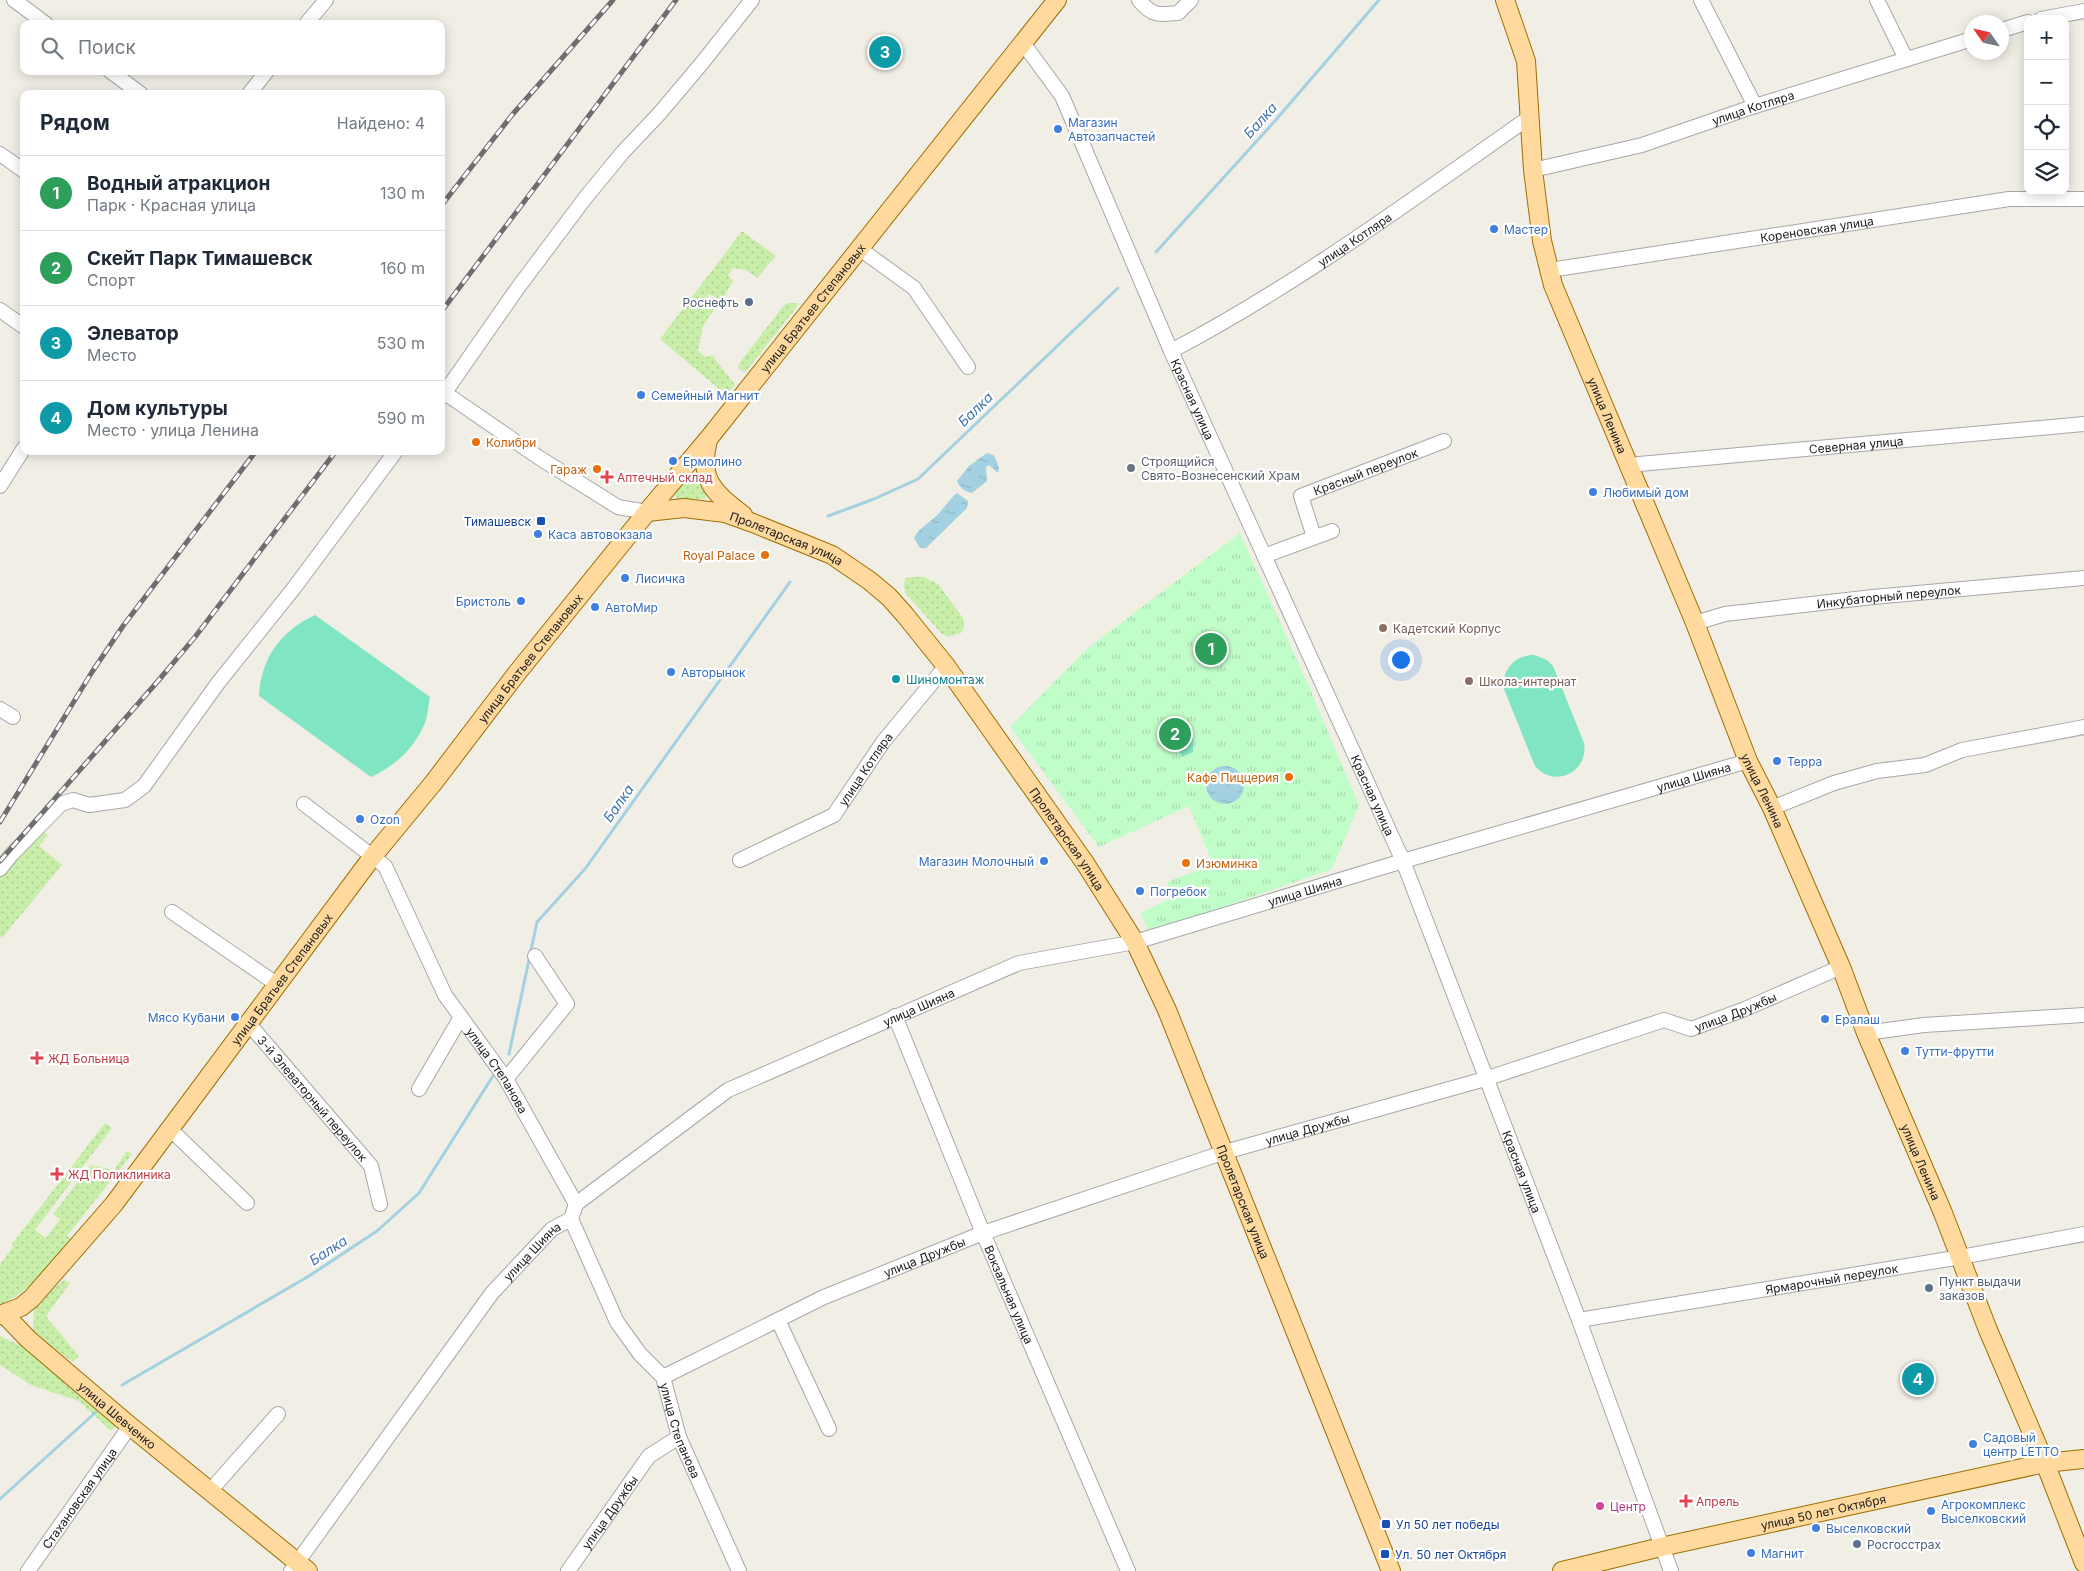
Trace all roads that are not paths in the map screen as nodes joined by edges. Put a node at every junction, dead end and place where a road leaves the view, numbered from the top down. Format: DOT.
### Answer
graph roads {
  1 [pos="14,0"];
  2 [pos="326,0"];
  3 [pos="752,0"];
  4 [pos="1057,0"];
  5 [pos="1139,0"];
  6 [pos="1191,0"];
  7 [pos="1505,0"];
  8 [pos="1701,0"];
  9 [pos="1877,0"];
  10 [pos="2084,11"];
  11 [pos="2062,15"];
  12 [pos="41,20"];
  13 [pos="309,20"];
  14 [pos="2024,23"];
  15 [pos="2009,28"];
  16 [pos="1964,42"];
  17 [pos="1024,43"];
  18 [pos="1906,59"];
  19 [pos="115,75"];
  20 [pos="264,75"];
  21 [pos="135,90"];
  22 [pos="253,90"];
  23 [pos="1755,106"];
  24 [pos="1530,117"];
  25 [pos="0,154"];
  26 [pos="20,168"];
  27 [pos="1532,170"];
  28 [pos="2084,199"];
  29 [pos="860,248"];
  30 [pos="1550,270"];
  31 [pos="0,310"];
  32 [pos="20,324"];
  33 [pos="1171,351"];
  34 [pos="968,367"];
  35 [pos="445,393"];
  36 [pos="445,397"];
  37 [pos="2084,424"];
  38 [pos="709,438"];
  39 [pos="1444,441"];
  40 [pos="20,454"];
  41 [pos="393,455"];
  42 [pos="1628,465"];
  43 [pos="1,481"];
  44 [pos="646,512"];
  45 [pos="753,523"];
  46 [pos="1332,530"];
  47 [pos="1314,537"];
  48 [pos="1264,556"];
  49 [pos="2084,578"];
  50 [pos="1695,623"];
  51 [pos="946,666"];
  52 [pos="0,709"];
  53 [pos="13,717"];
  54 [pos="2084,727"];
  55 [pos="1748,761"];
  56 [pos="304,804"];
  57 [pos="1772,808"];
  58 [pos="373,856"];
  59 [pos="740,860"];
  60 [pos="1403,862"];
  61 [pos="0,869"];
  62 [pos="172,912"];
  63 [pos="1135,942"];
  64 [pos="535,956"];
  65 [pos="1841,967"];
  66 [pos="278,984"];
  67 [pos="2084,1015"];
  68 [pos="895,1016"];
  69 [pos="461,1017"];
  70 [pos="249,1024"];
  71 [pos="1866,1033"];
  72 [pos="506,1079"];
  73 [pos="1485,1079"];
  74 [pos="419,1090"];
  75 [pos="170,1129"];
  76 [pos="1225,1152"];
  77 [pos="247,1203"];
  78 [pos="380,1204"];
  79 [pos="576,1204"];
  80 [pos="570,1219"];
  81 [pos="983,1233"];
  82 [pos="2084,1234"];
  83 [pos="1961,1257"];
  84 [pos="32,1298"];
  85 [pos="1,1320"];
  86 [pos="778,1320"];
  87 [pos="1579,1320"];
  88 [pos="28,1338"];
  89 [pos="663,1378"];
  90 [pos="278,1414"];
  91 [pos="130,1426"];
  92 [pos="829,1429"];
  93 [pos="679,1437"];
  94 [pos="2084,1459"];
  95 [pos="2045,1463"];
  96 [pos="210,1490"];
  97 [pos="1662,1546"];
  98 [pos="2084,1563"];
  99 [pos="299,1568"];
  100 [pos="28,1571"];
  101 [pos="568,1571"];
  102 [pos="738,1571"];
  103 [pos="1128,1571"];
  104 [pos="1391,1571"];
  105 [pos="1562,1571"];
  106 [pos="1671,1571"];
  1 -- 12 [label="street"];
  2 -- 13 [label="street"];
  3 -- 35 [label="street"];
  4 -- 17 [label="main road, улица Братьев Степановых"];
  5 -- 6 [label="street"];
  7 -- 24 [label="main road, улица Ленина"];
  8 -- 23 [label="street"];
  9 -- 18 [label="street"];
  10 -- 11 [label="street"];
  14 -- 15 [label="street"];
  16 -- 18 [label="street, улица Котляра"];
  17 -- 29 [label="main road, улица Братьев Степановых"];
  17 -- 33 [label="street, Красная улица"];
  18 -- 23 [label="street, улица Котляра"];
  19 -- 21 [label="street"];
  20 -- 22 [label="street"];
  23 -- 27 [label="street, улица Котляра"];
  24 -- 27 [label="main road, улица Ленина"];
  24 -- 33 [label="street, улица Котляра"];
  25 -- 26 [label="street"];
  27 -- 30 [label="main road, улица Ленина"];
  28 -- 30 [label="street, Кореновская улица"];
  29 -- 34 [label="street"];
  29 -- 38 [label="main road, улица Братьев Степановых"];
  30 -- 42 [label="main road, улица Ленина"];
  31 -- 32 [label="street"];
  33 -- 48 [label="street, Красная улица"];
  36 -- 44 [label="street, Пролетарская улица"];
  37 -- 42 [label="street, Северная улица"];
  38 -- 44 [label="main road, улица Братьев Степановых"];
  38 -- 45 [label="main road"];
  39 -- 47 [label="street, Красный переулок"];
  40 -- 43 [label="street"];
  41 -- 61 [label="street"];
  42 -- 50 [label="main road, улица Ленина"];
  44 -- 45 [label="main road, Пролетарская улица"];
  44 -- 58 [label="main road, улица Братьев Степановых"];
  45 -- 51 [label="main road, Пролетарская улица"];
  46 -- 47 [label="street"];
  47 -- 48 [label="street"];
  48 -- 60 [label="street, Красная улица"];
  49 -- 50 [label="street, Инкубаторный переулок"];
  50 -- 55 [label="main road, улица Ленина"];
  51 -- 59 [label="street, улица Котляра"];
  51 -- 63 [label="main road, Пролетарская улица"];
  52 -- 53 [label="street"];
  54 -- 57 [label="street"];
  55 -- 57 [label="main road, улица Ленина"];
  55 -- 60 [label="street, улица Шияна"];
  56 -- 58 [label="street, улица Степанова"];
  57 -- 65 [label="main road, улица Ленина"];
  58 -- 66 [label="main road, улица Братьев Степановых"];
  58 -- 69 [label="street, улица Степанова"];
  60 -- 63 [label="street, улица Шияна"];
  60 -- 73 [label="street, Красная улица"];
  62 -- 66 [label="street"];
  63 -- 68 [label="street, улица Шияна"];
  63 -- 76 [label="main road, Пролетарская улица"];
  64 -- 72 [label="street"];
  65 -- 71 [label="main road, улица Ленина"];
  65 -- 73 [label="street, улица Дружбы"];
  66 -- 70 [label="main road, улица Братьев Степановых"];
  67 -- 71 [label="street"];
  68 -- 79 [label="street, улица Шияна"];
  68 -- 81 [label="street, Вокзальная улица"];
  69 -- 72 [label="street, улица Степанова"];
  69 -- 74 [label="street, улица Степанова"];
  70 -- 75 [label="main road, улица Братьев Степановых"];
  70 -- 78 [label="street, 3-й Элеваторный переулок"];
  71 -- 83 [label="main road, улица Ленина"];
  72 -- 79 [label="street, улица Степанова"];
  73 -- 76 [label="street, улица Дружбы"];
  73 -- 87 [label="street, Красная улица"];
  75 -- 77 [label="street"];
  75 -- 84 [label="main road, улица Братьев Степановых"];
  76 -- 81 [label="street, улица Дружбы"];
  76 -- 104 [label="main road, Пролетарская улица"];
  79 -- 80 [label="street, улица Шияна"];
  80 -- 89 [label="street, улица Степанова"];
  80 -- 99 [label="street, улица Шияна"];
  81 -- 86 [label="street, улица Дружбы"];
  81 -- 103 [label="street, Вокзальная улица"];
  82 -- 83 [label="street, Ярмарочный переулок"];
  83 -- 87 [label="street, Ярмарочный переулок"];
  83 -- 95 [label="main road, улица Ленина"];
  84 -- 85 [label="main road, улица Братьев Степановых"];
  84 -- 88 [label="main road"];
  85 -- 88 [label="main road, улица Шевченко"];
  86 -- 89 [label="street, улица Дружбы"];
  86 -- 92 [label="street"];
  87 -- 97 [label="street, Красная улица"];
  88 -- 91 [label="main road, улица Шевченко"];
  89 -- 93 [label="street, улица Степанова"];
  90 -- 96 [label="street"];
  91 -- 96 [label="main road, улица Шевченко"];
  91 -- 100 [label="street, Стахановская улица"];
  93 -- 101 [label="street, улица Дружбы"];
  93 -- 102 [label="street, улица Степанова"];
  94 -- 95 [label="main road, улица 50 лет Октября"];
  95 -- 97 [label="main road, улица 50 лет Октября"];
  95 -- 98 [label="main road, улица Ленина"];
  96 -- 99 [label="main road, улица Шевченко"];
  97 -- 105 [label="main road, улица 50 лет Октября"];
  97 -- 106 [label="street, Красная улица"];
}
